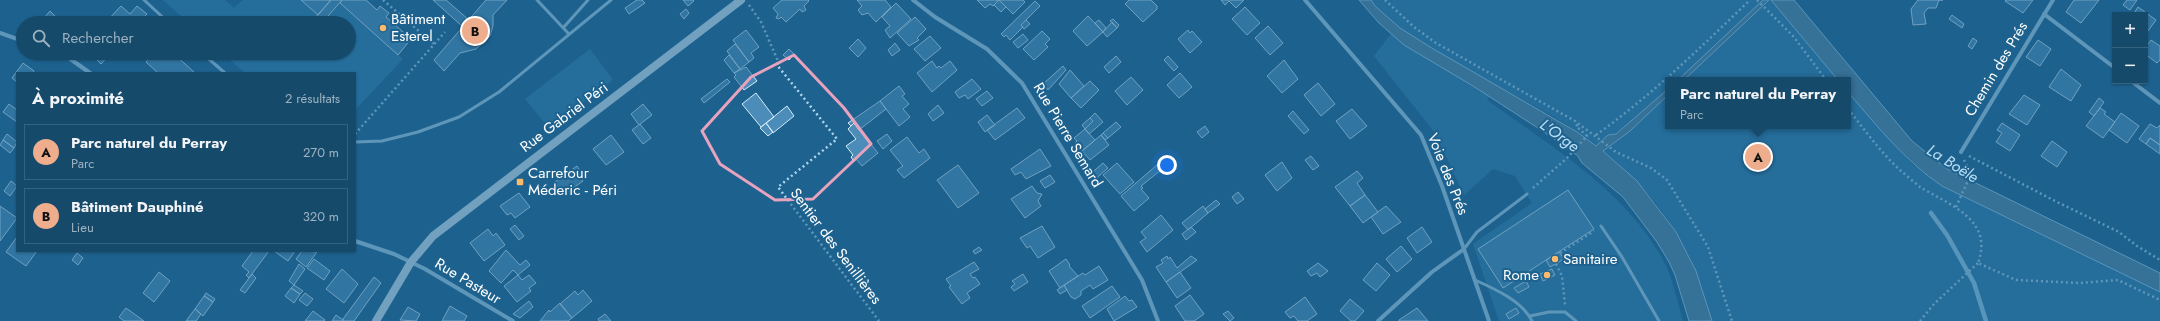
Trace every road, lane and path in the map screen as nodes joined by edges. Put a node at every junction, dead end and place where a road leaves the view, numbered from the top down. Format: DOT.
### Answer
graph roads {
  1 [pos="144,0"];
  2 [pos="383,0"];
  3 [pos="537,0"];
  4 [pos="588,0"];
  5 [pos="611,0"];
  6 [pos="741,0"];
  7 [pos="745,0"];
  8 [pos="913,0"];
  9 [pos="1305,0"];
  10 [pos="1386,0"];
  11 [pos="1750,0"];
  12 [pos="1758,0"];
  13 [pos="2053,0"];
  14 [pos="2044,14"];
  15 [pos="161,16"];
  16 [pos="563,28"];
  17 [pos="445,32"];
  18 [pos="0,33"];
  19 [pos="568,33"];
  20 [pos="16,39"];
  21 [pos="434,44"];
  22 [pos="72,60"];
  23 [pos="210,60"];
  24 [pos="2112,66"];
  25 [pos="89,72"];
  26 [pos="224,72"];
  27 [pos="1669,77"];
  28 [pos="1824,77"];
  29 [pos="1665,81"];
  30 [pos="2135,84"];
  31 [pos="2160,103"];
  32 [pos="1851,113"];
  33 [pos="1579,123"];
  34 [pos="356,133"];
  35 [pos="1596,135"];
  36 [pos="356,142"];
  37 [pos="1961,152"];
  38 [pos="1527,194"];
  39 [pos="1956,207"];
  40 [pos="1601,226"];
  41 [pos="356,241"];
  42 [pos="1464,249"];
  43 [pos="1560,254"];
  44 [pos="2160,260"];
  45 [pos="411,262"];
  46 [pos="1978,263"];
  47 [pos="1556,264"];
  48 [pos="1475,280"];
  49 [pos="2160,300"];
  50 [pos="1565,312"];
  51 [pos="1530,316"];
  52 [pos="376,321"];
  53 [pos="513,321"];
  54 [pos="879,321"];
  55 [pos="1158,321"];
  56 [pos="1378,321"];
  57 [pos="1489,321"];
  58 [pos="1532,321"];
  59 [pos="1576,321"];
  60 [pos="1659,321"];
  61 [pos="1732,321"];
  62 [pos="1920,321"];
  1 -- 15 [label="lane"];
  2 -- 21 [label="path"];
  3 -- 16 [label="lane"];
  4 -- 16 [label="lane"];
  5 -- 19 [label="lane"];
  6 -- 45 [label="main road, Rue Gabriel Péri"];
  7 -- 54 [label="path, Sentier des Senillières"];
  8 -- 55 [label="street, Rue Pierre Semard"];
  9 -- 42 [label="street, Voie des Prés"];
  10 -- 33 [label="path"];
  11 -- 27 [label="path"];
  12 -- 28 [label="path"];
  13 -- 14 [label="street, Chemin des Prés"];
  14 -- 24 [label="street"];
  14 -- 37 [label="street, Chemin des Prés"];
  16 -- 19 [label="lane"];
  17 -- 21 [label="path"];
  18 -- 20 [label="street"];
  19 -- 36 [label="lane"];
  21 -- 34 [label="path"];
  22 -- 25 [label="street"];
  23 -- 26 [label="lane"];
  29 -- 35 [label="path"];
  30 -- 31 [label="street"];
  32 -- 39 [label="path"];
  33 -- 35 [label="path"];
  33 -- 38 [label="path"];
  35 -- 61 [label="path"];
  37 -- 39 [label="path"];
  37 -- 44 [label="path"];
  38 -- 42 [label="lane"];
  39 -- 46 [label="path"];
  40 -- 43 [label="path"];
  40 -- 60 [label="lane"];
  41 -- 45 [label="street, Rue Pasteur"];
  42 -- 48 [label="street, Voie des Prés"];
  42 -- 56 [label="street"];
  45 -- 52 [label="main road, Rue Gabriel Péri"];
  45 -- 53 [label="street, Rue Pasteur"];
  46 -- 49 [label="path"];
  46 -- 62 [label="path"];
  47 -- 50 [label="path"];
  48 -- 51 [label="lane"];
  48 -- 57 [label="street, Voie des Prés"];
  50 -- 51 [label="lane"];
  50 -- 59 [label="lane"];
  51 -- 58 [label="lane"];
}
